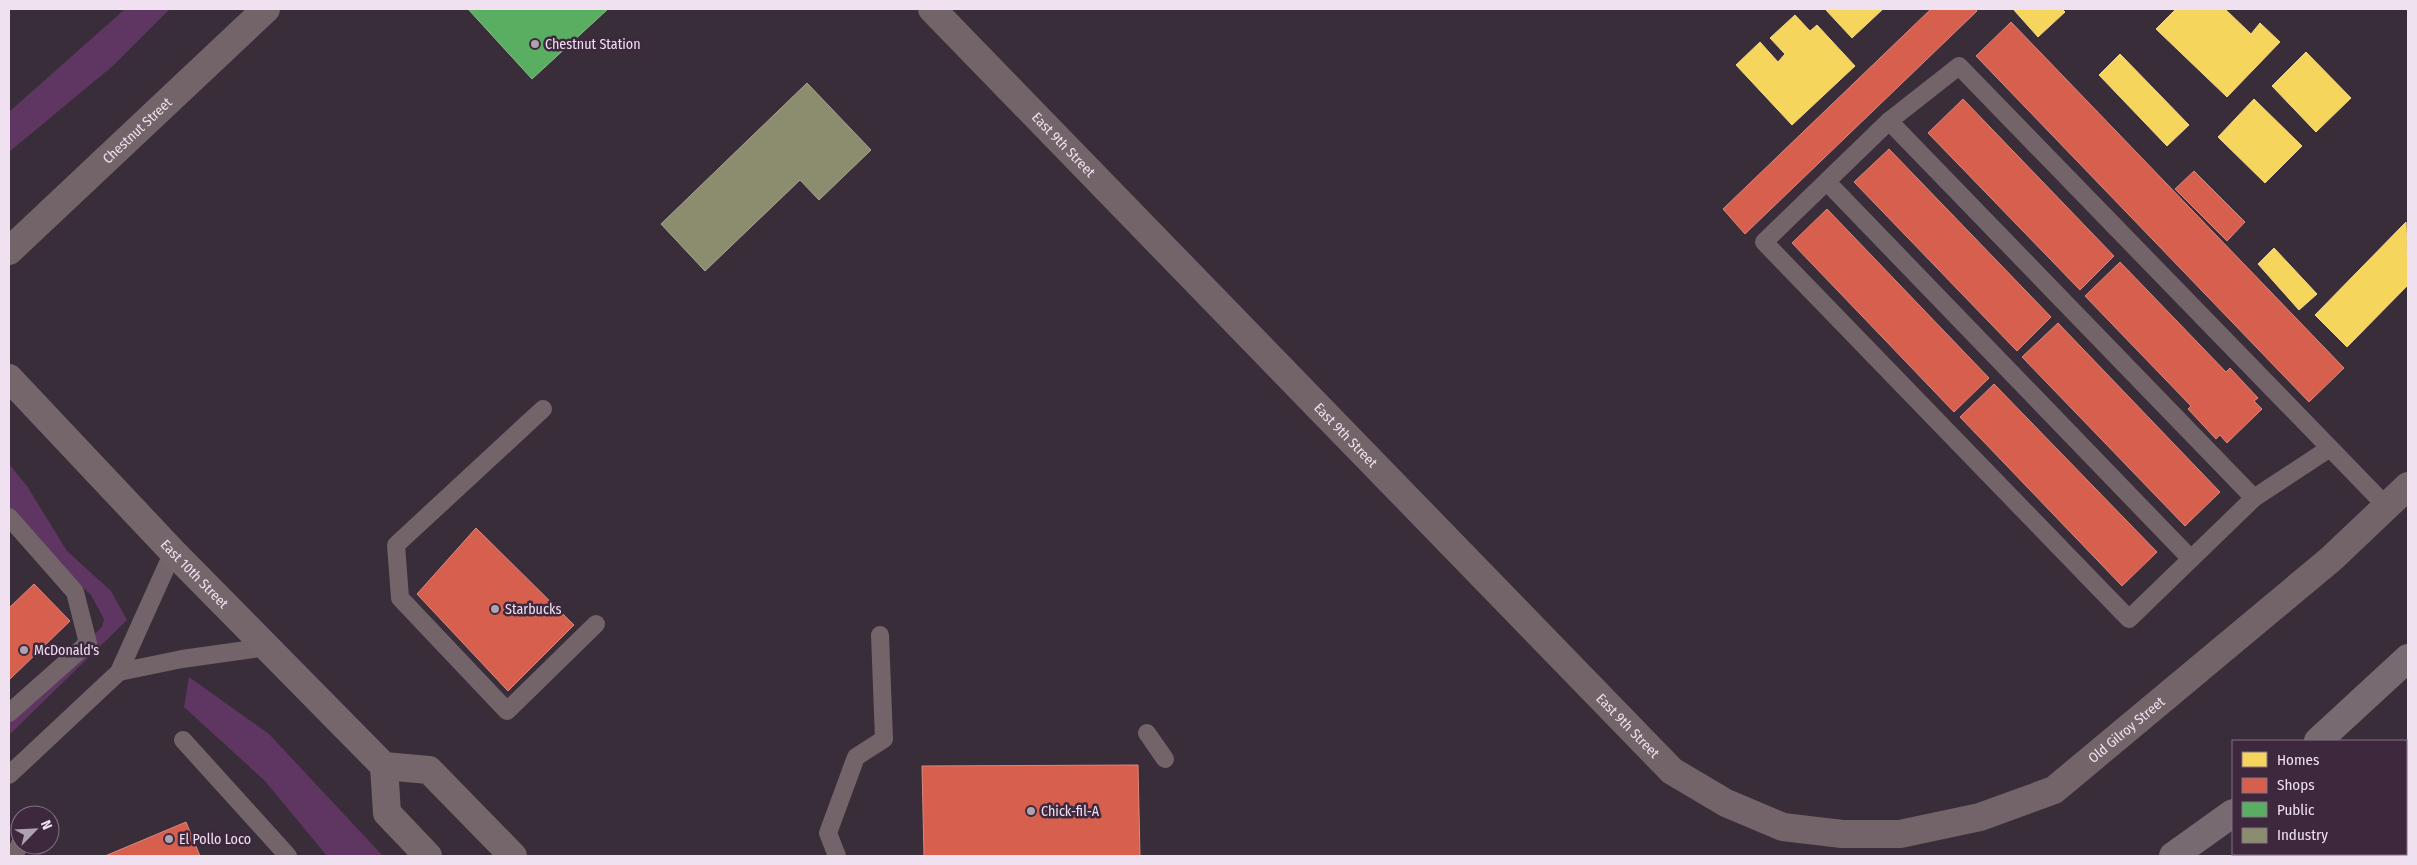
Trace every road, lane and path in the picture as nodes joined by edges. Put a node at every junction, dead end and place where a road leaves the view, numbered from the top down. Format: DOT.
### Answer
graph roads {
  1 [pos="266,9"];
  2 [pos="932,9"];
  3 [pos="1889,121"];
  4 [pos="1827,182"];
  5 [pos="9,250"];
  6 [pos="9,378"];
  7 [pos="543,409"];
  8 [pos="2330,448"];
  9 [pos="2408,486"];
  10 [pos="2254,498"];
  11 [pos="2387,508"];
  12 [pos="9,516"];
  13 [pos="173,552"];
  14 [pos="2191,559"];
  15 [pos="596,624"];
  16 [pos="880,635"];
  17 [pos="266,647"];
  18 [pos="2408,658"];
  19 [pos="119,672"];
  20 [pos="9,713"];
  21 [pos="1147,733"];
  22 [pos="183,740"];
  23 [pos="2319,740"];
  24 [pos="1165,760"];
  25 [pos="384,766"];
  26 [pos="9,775"];
  27 [pos="2232,815"];
  28 [pos="1783,827"];
  29 [pos="270,849"];
  30 [pos="288,856"];
  31 [pos="428,856"];
  32 [pos="512,856"];
  33 [pos="837,856"];
  34 [pos="2173,856"];
  1 -- 5 [label="street, Chestnut Street"];
  2 -- 28 [label="street, East 9th Street"];
  3 -- 4 [label="lane"];
  3 -- 8 [label="lane"];
  3 -- 10 [label="lane"];
  4 -- 14 [label="lane"];
  4 -- 14 [label="lane"];
  6 -- 13 [label="main road, East 10th Street"];
  7 -- 15 [label="lane"];
  8 -- 10 [label="lane"];
  8 -- 11 [label="lane"];
  9 -- 11 [label="street, Old Gilroy Street"];
  10 -- 14 [label="lane"];
  11 -- 28 [label="street, Old Gilroy Street"];
  12 -- 20 [label="lane"];
  13 -- 17 [label="main road, East 10th Street"];
  13 -- 19 [label="lane"];
  16 -- 33 [label="lane"];
  17 -- 19 [label="lane"];
  17 -- 25 [label="main road, East 10th Street"];
  18 -- 23 [label="highway"];
  19 -- 26 [label="lane"];
  21 -- 24 [label="lane"];
  22 -- 29 [label="lane"];
  25 -- 31 [label="main road"];
  25 -- 32 [label="main road"];
  27 -- 34 [label="highway"];
  29 -- 30 [label="lane"];
}
